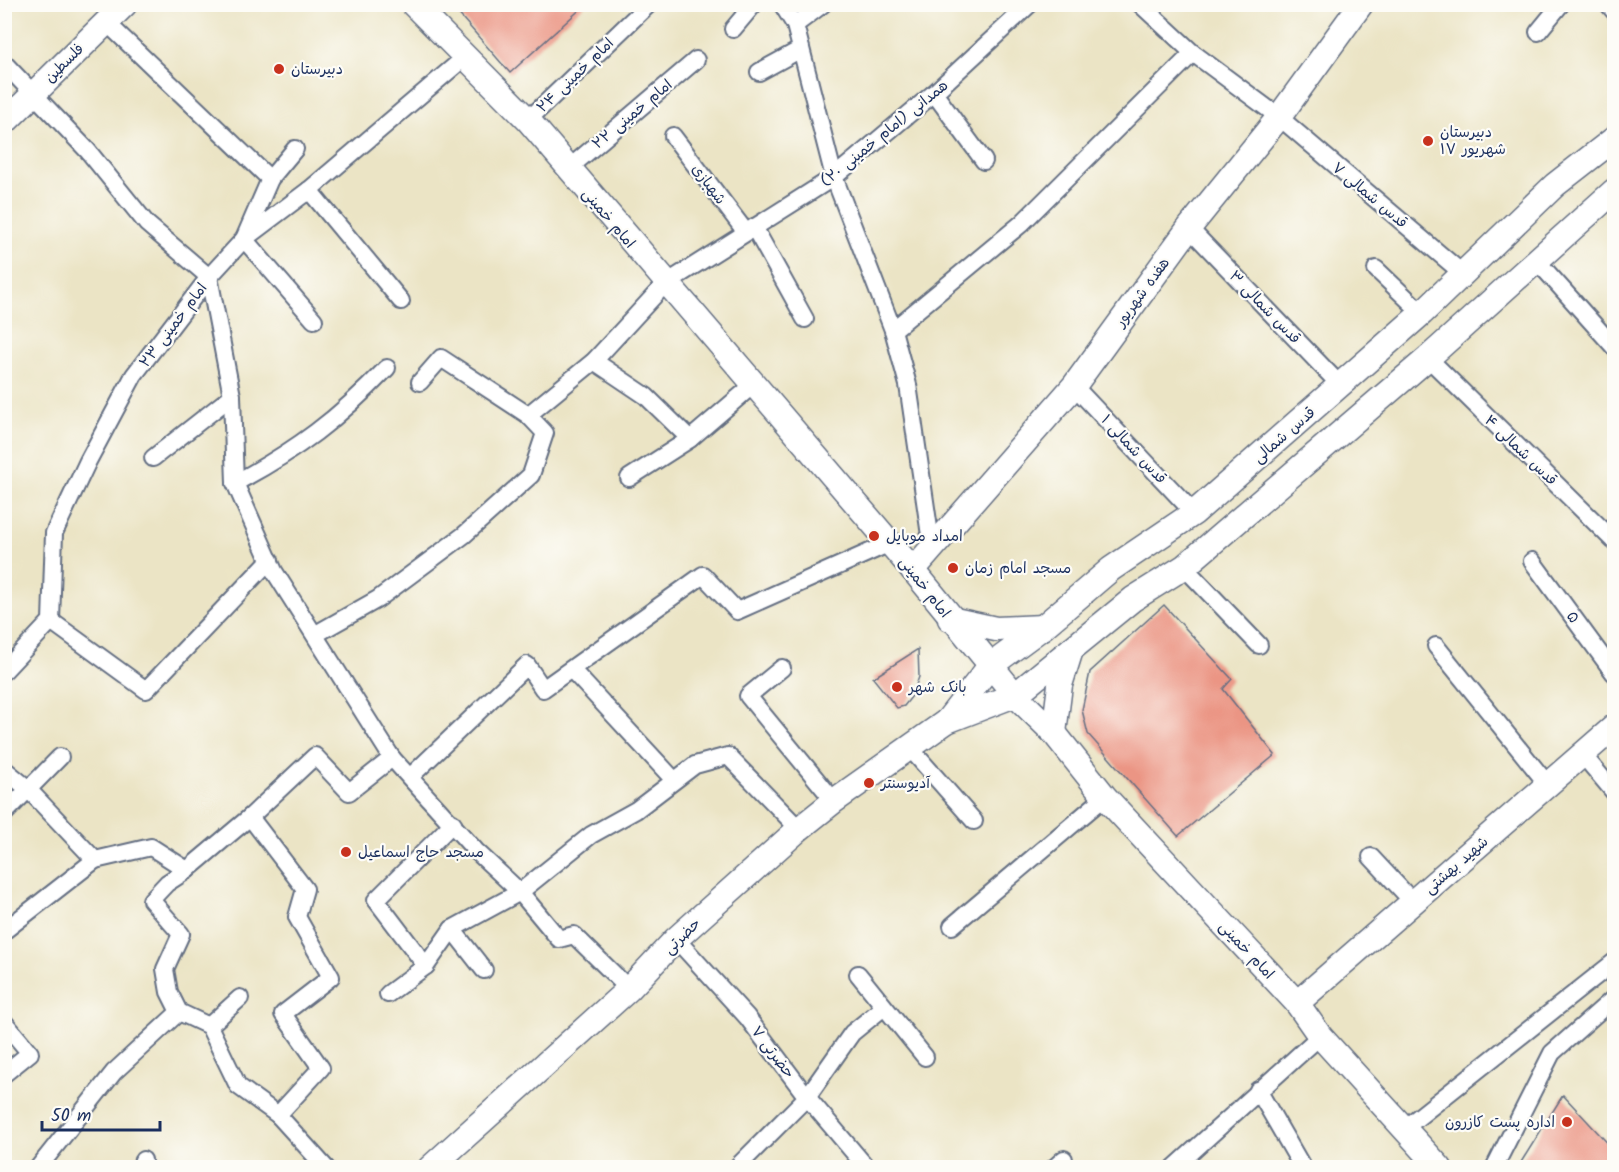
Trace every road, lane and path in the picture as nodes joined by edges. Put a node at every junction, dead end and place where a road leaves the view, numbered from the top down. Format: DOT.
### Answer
graph roads {
  1 [pos="125,4"];
  2 [pos="413,4"];
  3 [pos="649,4"];
  4 [pos="754,4"];
  5 [pos="782,4"];
  6 [pos="823,4"];
  7 [pos="1030,4"];
  8 [pos="1140,4"];
  9 [pos="1361,4"];
  10 [pos="1561,4"];
  11 [pos="1608,4"];
  12 [pos="1614,11"];
  13 [pos="106,22"];
  14 [pos="795,25"];
  15 [pos="733,28"];
  16 [pos="1538,32"];
  17 [pos="801,49"];
  18 [pos="1193,53"];
  19 [pos="464,58"];
  20 [pos="696,60"];
  21 [pos="4,63"];
  22 [pos="759,72"];
  23 [pos="934,93"];
  24 [pos="34,94"];
  25 [pos="1279,117"];
  26 [pos="528,120"];
  27 [pos="4,123"];
  28 [pos="673,136"];
  29 [pos="1614,139"];
  30 [pos="295,149"];
  31 [pos="984,161"];
  32 [pos="568,169"];
  33 [pos="834,177"];
  34 [pos="270,179"];
  35 [pos="309,190"];
  36 [pos="1614,191"];
  37 [pos="1189,228"];
  38 [pos="749,229"];
  39 [pos="244,239"];
  40 [pos="1538,262"];
  41 [pos="1376,269"];
  42 [pos="1462,273"];
  43 [pos="209,277"];
  44 [pos="665,284"];
  45 [pos="401,301"];
  46 [pos="1422,313"];
  47 [pos="805,319"];
  48 [pos="314,320"];
  49 [pos="893,330"];
  50 [pos="1614,346"];
  51 [pos="1428,358"];
  52 [pos="594,361"];
  53 [pos="387,368"];
  54 [pos="420,382"];
  55 [pos="753,385"];
  56 [pos="1074,386"];
  57 [pos="1341,386"];
  58 [pos="232,396"];
  59 [pos="528,415"];
  60 [pos="690,439"];
  61 [pos="153,458"];
  62 [pos="629,477"];
  63 [pos="235,483"];
  64 [pos="1194,513"];
  65 [pos="1614,541"];
  66 [pos="890,543"];
  67 [pos="932,549"];
  68 [pos="270,560"];
  69 [pos="1532,561"];
  70 [pos="1184,567"];
  71 [pos="913,570"];
  72 [pos="950,619"];
  73 [pos="51,621"];
  74 [pos="1043,627"];
  75 [pos="316,634"];
  76 [pos="1259,645"];
  77 [pos="1436,646"];
  78 [pos="1071,650"];
  79 [pos="990,666"];
  80 [pos="782,668"];
  81 [pos="572,670"];
  82 [pos="4,671"];
  83 [pos="1614,673"];
  84 [pos="1015,695"];
  85 [pos="947,721"];
  86 [pos="1614,727"];
  87 [pos="1054,733"];
  88 [pos="909,747"];
  89 [pos="1583,754"];
  90 [pos="60,758"];
  91 [pos="392,758"];
  92 [pos="4,770"];
  93 [pos="410,777"];
  94 [pos="674,780"];
  95 [pos="1548,785"];
  96 [pos="27,788"];
  97 [pos="1614,792"];
  98 [pos="1105,797"];
  99 [pos="834,801"];
  100 [pos="4,814"];
  101 [pos="250,817"];
  102 [pos="974,821"];
  103 [pos="453,823"];
  104 [pos="799,829"];
  105 [pos="1371,857"];
  106 [pos="95,860"];
  107 [pos="187,870"];
  108 [pos="520,892"];
  109 [pos="1413,902"];
  110 [pos="952,926"];
  111 [pos="452,929"];
  112 [pos="4,931"];
  113 [pos="676,939"];
  114 [pos="1614,962"];
  115 [pos="426,966"];
  116 [pos="484,970"];
  117 [pos="858,974"];
  118 [pos="629,989"];
  119 [pos="388,994"];
  120 [pos="240,998"];
  121 [pos="1614,998"];
  122 [pos="1297,1003"];
  123 [pos="884,1007"];
  124 [pos="179,1012"];
  125 [pos="4,1022"];
  126 [pos="209,1026"];
  127 [pos="1320,1036"];
  128 [pos="925,1057"];
  129 [pos="4,1074"];
  130 [pos="1258,1090"];
  131 [pos="807,1097"];
  132 [pos="278,1115"];
  133 [pos="1406,1127"];
  134 [pos="38,1167"];
  135 [pos="326,1167"];
  136 [pos="430,1167"];
  137 [pos="736,1167"];
  138 [pos="867,1167"];
  139 [pos="1174,1167"];
  140 [pos="1303,1167"];
  141 [pos="1440,1167"];
  142 [pos="1494,1167"];
  1 -- 13 [label="main road, فلسطین"];
  2 -- 19 [label="main road, امام خمینی"];
  3 -- 26 [label="street, امام خمینی ۲۴"];
  4 -- 15 [label="street"];
  5 -- 14 [label="street"];
  6 -- 14 [label="street"];
  7 -- 23 [label="street, همدانی (امام خمینی ۲۰)"];
  8 -- 18 [label="street, ۷ قدس شمالی"];
  9 -- 25 [label="main road, هفده شهریور"];
  10 -- 16 [label="street"];
  11 -- 12 [label="street"];
  13 -- 24 [label="main road, فلسطین"];
  13 -- 34 [label="street"];
  14 -- 17 [label="street"];
  17 -- 22 [label="street"];
  17 -- 33 [label="street"];
  18 -- 25 [label="street, ۷ قدس شمالی"];
  18 -- 49 [label="street"];
  19 -- 26 [label="main road, امام خمینی"];
  19 -- 35 [label="street, امام خمینی ۲۳"];
  20 -- 32 [label="street, امام خمینی ۲۲"];
  21 -- 24 [label="street"];
  23 -- 31 [label="street"];
  23 -- 33 [label="street, همدانی (امام خمینی ۲۰)"];
  24 -- 27 [label="main road, فلسطین"];
  24 -- 43 [label="street"];
  25 -- 37 [label="main road, هفده شهریور"];
  25 -- 42 [label="street, ۷ قدس شمالی"];
  26 -- 32 [label="main road, امام خمینی"];
  28 -- 38 [label="street, شهبازی"];
  29 -- 42 [label="main road, قدس شمالی"];
  30 -- 34 [label="street"];
  32 -- 44 [label="main road, امام خمینی"];
  33 -- 38 [label="street, همدانی (امام خمینی ۲۰)"];
  33 -- 49 [label="street"];
  34 -- 39 [label="street"];
  35 -- 39 [label="street, امام خمینی ۲۳"];
  35 -- 45 [label="street"];
  36 -- 40 [label="main road"];
  37 -- 56 [label="main road, هفده شهریور"];
  37 -- 57 [label="street, ۳ قدس شمالی"];
  38 -- 44 [label="street, همدانی (امام خمینی ۲۰)"];
  38 -- 47 [label="street, شهبازی"];
  39 -- 43 [label="street, امام خمینی ۲۳"];
  39 -- 48 [label="street"];
  40 -- 50 [label="street"];
  40 -- 51 [label="main road"];
  41 -- 46 [label="street"];
  42 -- 46 [label="main road, قدس شمالی"];
  43 -- 58 [label="street"];
  43 -- 73 [label="street, امام خمینی ۲۳"];
  44 -- 52 [label="street, همدانی (امام خمینی ۲۰)"];
  44 -- 55 [label="main road, امام خمینی"];
  46 -- 57 [label="main road, قدس شمالی"];
  49 -- 67 [label="street"];
  51 -- 65 [label="street, قدس شمالی ۴"];
  51 -- 70 [label="main road"];
  52 -- 59 [label="street, همدانی (امام خمینی ۲۰)"];
  52 -- 60 [label="street"];
  53 -- 63 [label="street"];
  54 -- 59 [label="street"];
  55 -- 60 [label="street"];
  55 -- 66 [label="main road, امام خمینی"];
  56 -- 64 [label="street, قدس شمالی ۱"];
  56 -- 67 [label="main road, هفده شهریور"];
  57 -- 64 [label="main road, قدس شمالی"];
  58 -- 61 [label="street"];
  58 -- 63 [label="street"];
  59 -- 75 [label="street"];
  60 -- 62 [label="street"];
  63 -- 68 [label="street"];
  64 -- 74 [label="main road, قدس شمالی"];
  66 -- 71 [label="main road, امام خمینی"];
  66 -- 81 [label="street"];
  67 -- 71 [label="main road, هفده شهریور"];
  68 -- 73 [label="street"];
  68 -- 75 [label="street"];
  69 -- 83 [label="street, ۵"];
  70 -- 76 [label="street"];
  70 -- 78 [label="main road"];
  71 -- 72 [label="main road, امام خمینی"];
  72 -- 74 [label="main road"];
  72 -- 79 [label="main road, امام خمینی"];
  73 -- 82 [label="street"];
  74 -- 79 [label="main road, قدس شمالی"];
  75 -- 91 [label="street"];
  77 -- 95 [label="street"];
  78 -- 84 [label="main road"];
  78 -- 87 [label="main road"];
  79 -- 84 [label="main road, امام خمینی"];
  79 -- 85 [label="main road, قدس شمالی"];
  80 -- 99 [label="street"];
  81 -- 93 [label="street"];
  81 -- 94 [label="street"];
  84 -- 85 [label="main road"];
  84 -- 87 [label="main road, امام خمینی"];
  85 -- 88 [label="main road, حضرتی"];
  86 -- 89 [label="main road, شهید بهشتی"];
  87 -- 98 [label="main road, امام خمینی"];
  88 -- 99 [label="main road, حضرتی"];
  88 -- 102 [label="street"];
  89 -- 95 [label="main road, شهید بهشتی"];
  89 -- 97 [label="street"];
  90 -- 96 [label="street"];
  91 -- 93 [label="street"];
  91 -- 101 [label="street"];
  92 -- 96 [label="street"];
  93 -- 103 [label="street"];
  94 -- 104 [label="street"];
  94 -- 108 [label="street"];
  95 -- 109 [label="main road, شهید بهشتی"];
  96 -- 100 [label="street"];
  96 -- 106 [label="street"];
  98 -- 110 [label="street"];
  98 -- 122 [label="main road, امام خمینی"];
  99 -- 104 [label="main road, حضرتی"];
  101 -- 107 [label="street"];
  101 -- 132 [label="street"];
  103 -- 108 [label="street"];
  103 -- 115 [label="street"];
  104 -- 113 [label="main road, حضرتی"];
  105 -- 109 [label="street"];
  106 -- 107 [label="street"];
  106 -- 112 [label="street"];
  107 -- 124 [label="street"];
  108 -- 111 [label="street"];
  108 -- 118 [label="street"];
  109 -- 122 [label="main road, شهید بهشتی"];
  111 -- 115 [label="street"];
  111 -- 116 [label="street"];
  113 -- 118 [label="main road, حضرتی"];
  113 -- 131 [label="street, حضرتی ۷"];
  114 -- 133 [label="street"];
  115 -- 119 [label="street"];
  117 -- 123 [label="street"];
  118 -- 136 [label="main road, حضرتی"];
  120 -- 126 [label="street"];
  121 -- 142 [label="street"];
  122 -- 127 [label="main road, امام خمینی"];
  123 -- 128 [label="street"];
  123 -- 131 [label="street"];
  124 -- 126 [label="street"];
  124 -- 134 [label="street"];
  125 -- 129 [label="street"];
  126 -- 132 [label="street"];
  127 -- 130 [label="street"];
  127 -- 133 [label="main road, امام خمینی"];
  130 -- 139 [label="street"];
  130 -- 140 [label="street"];
  131 -- 137 [label="street"];
  131 -- 138 [label="street, حضرتی ۷"];
  132 -- 135 [label="street"];
  133 -- 141 [label="main road, امام خمینی"];
}
